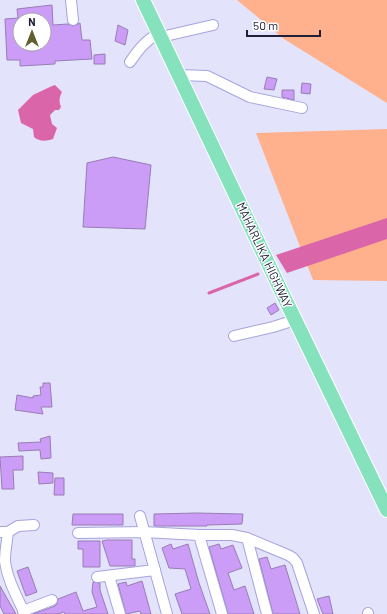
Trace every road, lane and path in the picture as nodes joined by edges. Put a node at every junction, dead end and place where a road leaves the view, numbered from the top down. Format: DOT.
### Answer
graph roads {
  1 [pos="71,0"];
  2 [pos="143,0"];
  3 [pos="73,20"];
  4 [pos="213,25"];
  5 [pos="160,35"];
  6 [pos="130,62"];
  7 [pos="179,75"];
  8 [pos="302,108"];
  9 [pos="295,320"];
  10 [pos="234,336"];
  11 [pos="387,510"];
  12 [pos="140,516"];
  13 [pos="34,525"];
  14 [pos="4,532"];
  15 [pos="144,532"];
  16 [pos="78,533"];
  17 [pos="199,535"];
  18 [pos="246,538"];
  19 [pos="155,570"];
  20 [pos="109,576"];
  21 [pos="97,577"];
  22 [pos="52,600"];
  23 [pos="24,613"];
  24 [pos="120,614"];
  25 [pos="167,614"];
  26 [pos="222,614"];
  27 [pos="267,614"];
  28 [pos="314,614"];
  1 -- 3 [label="street"];
  2 -- 5 [label="highway, MAHARLIKA HIGHWAY"];
  4 -- 5 [label="street"];
  5 -- 6 [label="street"];
  5 -- 7 [label="highway, MAHARLIKA HIGHWAY"];
  7 -- 8 [label="street"];
  7 -- 9 [label="highway, MAHARLIKA HIGHWAY"];
  9 -- 10 [label="street"];
  9 -- 11 [label="highway, MAHARLIKA HIGHWAY"];
  12 -- 15 [label="street"];
  13 -- 14 [label="street"];
  14 -- 23 [label="street"];
  15 -- 16 [label="street"];
  15 -- 17 [label="street"];
  15 -- 19 [label="street"];
  17 -- 18 [label="street"];
  17 -- 26 [label="street"];
  18 -- 27 [label="street"];
  18 -- 28 [label="street"];
  19 -- 20 [label="street"];
  19 -- 25 [label="street"];
  20 -- 21 [label="street"];
  20 -- 24 [label="street"];
  22 -- 23 [label="street"];
}
